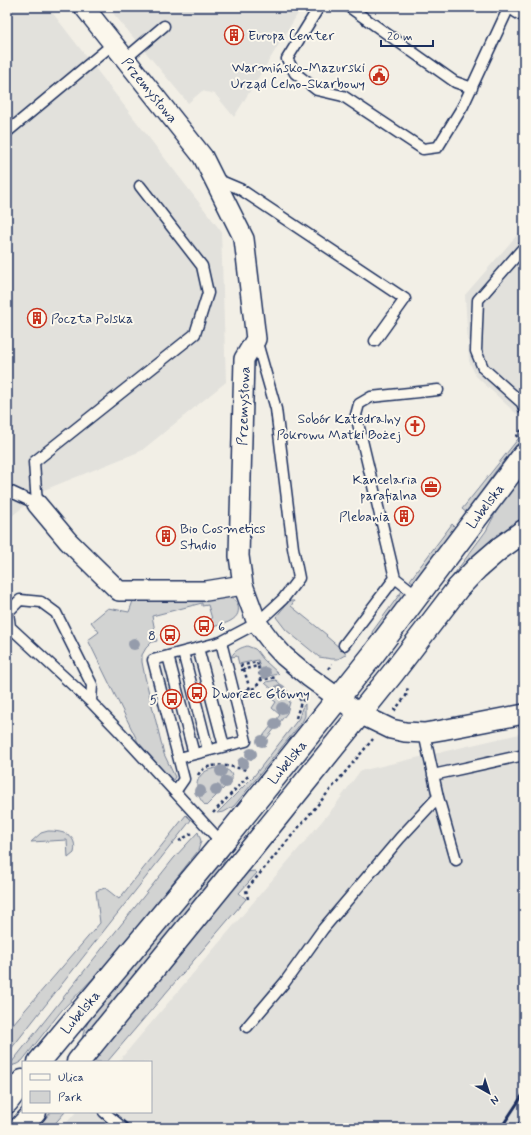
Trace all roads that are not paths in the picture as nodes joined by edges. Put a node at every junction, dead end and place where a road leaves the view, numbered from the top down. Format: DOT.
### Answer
graph roads {
  1 [pos="84,7"];
  2 [pos="319,7"];
  3 [pos="349,7"];
  4 [pos="509,7"];
  5 [pos="519,7"];
  6 [pos="524,10"];
  7 [pos="164,26"];
  8 [pos="113,44"];
  9 [pos="125,59"];
  10 [pos="472,88"];
  11 [pos="7,132"];
  12 [pos="214,178"];
  13 [pos="140,186"];
  14 [pos="524,247"];
  15 [pos="256,339"];
  16 [pos="374,341"];
  17 [pos="438,390"];
  18 [pos="523,404"];
  19 [pos="524,455"];
  20 [pos="7,490"];
  21 [pos="37,504"];
  22 [pos="524,531"];
  23 [pos="395,578"];
  24 [pos="242,585"];
  25 [pos="418,596"];
  26 [pos="257,623"];
  27 [pos="221,642"];
  28 [pos="344,645"];
  29 [pos="198,648"];
  30 [pos="183,652"];
  31 [pos="168,656"];
  32 [pos="339,698"];
  33 [pos="91,702"];
  34 [pos="360,714"];
  35 [pos="524,714"];
  36 [pos="424,733"];
  37 [pos="224,746"];
  38 [pos="208,750"];
  39 [pos="194,754"];
  40 [pos="524,755"];
  41 [pos="179,758"];
  42 [pos="433,775"];
  43 [pos="175,792"];
  44 [pos="438,797"];
  45 [pos="222,843"];
  46 [pos="456,860"];
  47 [pos="247,1027"];
  48 [pos="40,1061"];
  49 [pos="79,1061"];
  50 [pos="20,1081"];
  51 [pos="7,1102"];
  52 [pos="34,1113"];
  53 [pos="105,1113"];
  54 [pos="20,1128"];
  55 [pos="123,1128"];
  1 -- 8 [label="street, Przemysłowa"];
  2 -- 10 [label="lane"];
  3 -- 10 [label="lane"];
  4 -- 10 [label="lane"];
  5 -- 6 [label="street"];
  7 -- 9 [label="lane"];
  8 -- 9 [label="street, Przemysłowa"];
  8 -- 11 [label="lane"];
  9 -- 12 [label="street, Przemysłowa"];
  12 -- 15 [label="street, Przemysłowa"];
  12 -- 16 [label="lane"];
  13 -- 21 [label="lane"];
  14 -- 18 [label="lane"];
  15 -- 24 [label="street, Przemysłowa"];
  15 -- 26 [label="lane"];
  17 -- 23 [label="lane"];
  19 -- 25 [label="street, Lubelska"];
  20 -- 21 [label="lane"];
  21 -- 24 [label="street"];
  22 -- 34 [label="street, Lubelska"];
  23 -- 25 [label="lane"];
  23 -- 28 [label="lane"];
  24 -- 26 [label="street, Przemysłowa"];
  25 -- 32 [label="street, Lubelska"];
  26 -- 27 [label="lane"];
  26 -- 32 [label="street, Przemysłowa"];
  27 -- 29 [label="lane"];
  27 -- 37 [label="lane"];
  29 -- 30 [label="lane"];
  29 -- 37 [label="lane"];
  30 -- 31 [label="lane"];
  30 -- 38 [label="lane"];
  31 -- 39 [label="lane"];
  31 -- 41 [label="lane"];
  32 -- 34 [label="street, Przemysłowa"];
  32 -- 45 [label="street, Lubelska"];
  33 -- 33 [label="lane"];
  33 -- 43 [label="lane"];
  34 -- 36 [label="street"];
  34 -- 49 [label="street, Lubelska"];
  35 -- 36 [label="street"];
  36 -- 42 [label="lane"];
  37 -- 38 [label="lane"];
  38 -- 39 [label="lane"];
  39 -- 41 [label="lane"];
  40 -- 42 [label="lane"];
  41 -- 43 [label="lane"];
  42 -- 44 [label="lane"];
  43 -- 45 [label="lane"];
  44 -- 46 [label="lane"];
  44 -- 47 [label="lane"];
  45 -- 48 [label="street, Lubelska"];
  50 -- 51 [label="street"];
  52 -- 54 [label="street"];
  53 -- 55 [label="lane"];
}
